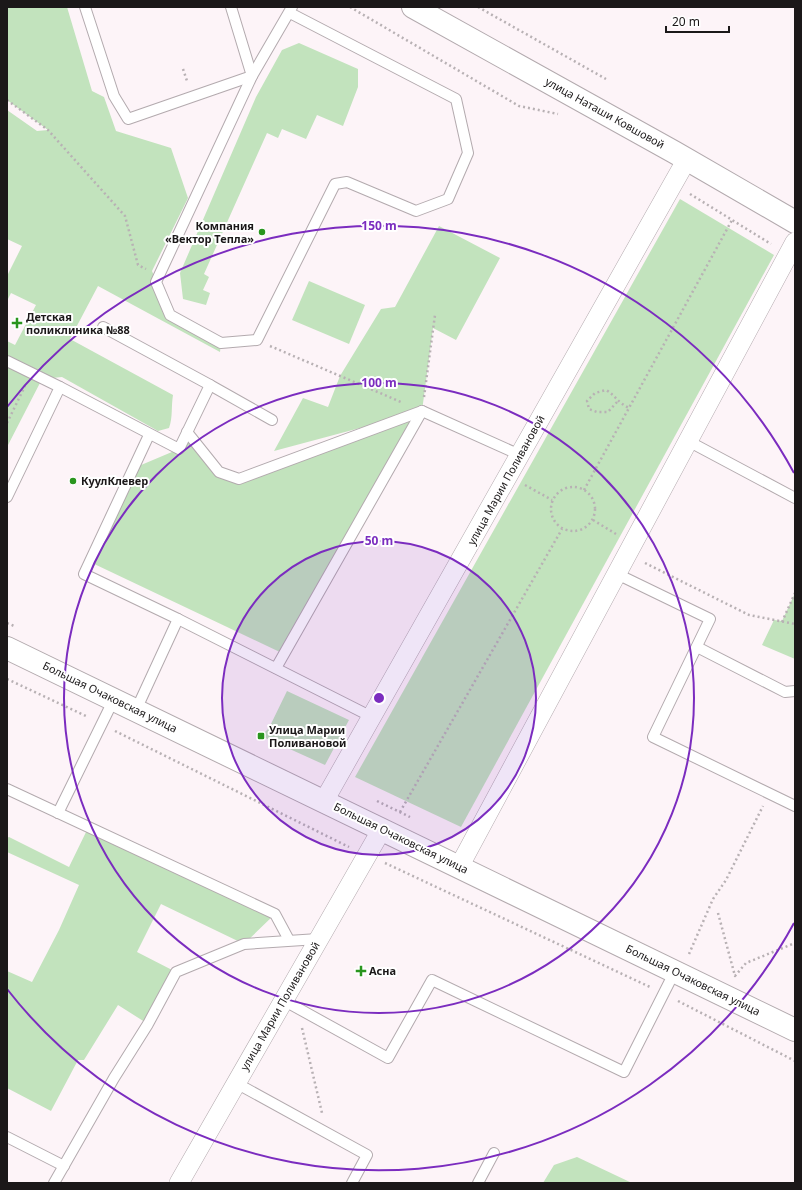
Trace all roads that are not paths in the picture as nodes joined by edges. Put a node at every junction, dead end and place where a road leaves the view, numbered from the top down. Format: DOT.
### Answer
graph roads {
  1 [pos="85,7"];
  2 [pos="231,7"];
  3 [pos="413,7"];
  4 [pos="291,10"];
  5 [pos="252,76"];
  6 [pos="687,159"];
  7 [pos="795,222"];
  8 [pos="792,249"];
  9 [pos="104,327"];
  10 [pos="7,361"];
  11 [pos="210,385"];
  12 [pos="60,387"];
  13 [pos="422,411"];
  14 [pos="272,420"];
  15 [pos="187,432"];
  16 [pos="149,435"];
  17 [pos="688,440"];
  18 [pos="520,455"];
  19 [pos="7,497"];
  20 [pos="795,498"];
  21 [pos="617,574"];
  22 [pos="178,619"];
  23 [pos="697,647"];
  24 [pos="7,648"];
  25 [pos="276,668"];
  26 [pos="795,691"];
  27 [pos="114,699"];
  28 [pos="136,710"];
  29 [pos="372,717"];
  30 [pos="7,789"];
  31 [pos="324,801"];
  32 [pos="795,806"];
  33 [pos="58,813"];
  34 [pos="382,829"];
  35 [pos="460,867"];
  36 [pos="318,938"];
  37 [pos="289,940"];
  38 [pos="675,971"];
  39 [pos="283,1000"];
  40 [pos="795,1030"];
  41 [pos="236,1083"];
  42 [pos="7,1137"];
  43 [pos="494,1153"];
  44 [pos="64,1166"];
  45 [pos="54,1183"];
  46 [pos="179,1183"];
  47 [pos="352,1183"];
  48 [pos="478,1183"];
  1 -- 5 [label="lane"];
  2 -- 5 [label="lane"];
  3 -- 6 [label="street, улица Наташи Ковшовой"];
  4 -- 5 [label="lane"];
  4 -- 5 [label="lane"];
  6 -- 7 [label="street, улица Наташи Ковшовой"];
  6 -- 18 [label="street, улица Марии Поливановой"];
  8 -- 17 [label="street"];
  9 -- 11 [label="lane"];
  10 -- 12 [label="lane"];
  11 -- 14 [label="lane"];
  11 -- 15 [label="lane"];
  12 -- 16 [label="lane"];
  12 -- 19 [label="lane"];
  13 -- 15 [label="lane"];
  13 -- 18 [label="lane"];
  13 -- 25 [label="lane"];
  15 -- 16 [label="lane"];
  16 -- 22 [label="lane"];
  17 -- 20 [label="lane"];
  17 -- 21 [label="street"];
  18 -- 29 [label="street, улица Марии Поливановой"];
  21 -- 23 [label="lane"];
  21 -- 35 [label="street"];
  22 -- 25 [label="lane"];
  22 -- 28 [label="lane"];
  23 -- 26 [label="lane"];
  23 -- 32 [label="lane"];
  24 -- 27 [label="street, Большая Очаковская улица"];
  25 -- 29 [label="lane"];
  27 -- 28 [label="street, Большая Очаковская улица"];
  27 -- 33 [label="lane"];
  28 -- 31 [label="street, Большая Очаковская улица"];
  29 -- 31 [label="street, улица Марии Поливановой"];
  30 -- 33 [label="lane"];
  31 -- 34 [label="street, Большая Очаковская улица"];
  33 -- 37 [label="lane"];
  34 -- 35 [label="street, Большая Очаковская улица"];
  34 -- 36 [label="street, улица Марии Поливановой"];
  35 -- 38 [label="street, Большая Очаковская улица"];
  36 -- 37 [label="lane"];
  36 -- 39 [label="street, улица Марии Поливановой"];
  37 -- 44 [label="lane"];
  38 -- 39 [label="lane"];
  38 -- 40 [label="street, Большая Очаковская улица"];
  39 -- 41 [label="street, улица Марии Поливановой"];
  41 -- 46 [label="street, улица Марии Поливановой"];
  41 -- 47 [label="lane"];
  42 -- 44 [label="lane"];
  43 -- 48 [label="lane"];
  44 -- 45 [label="lane"];
}
